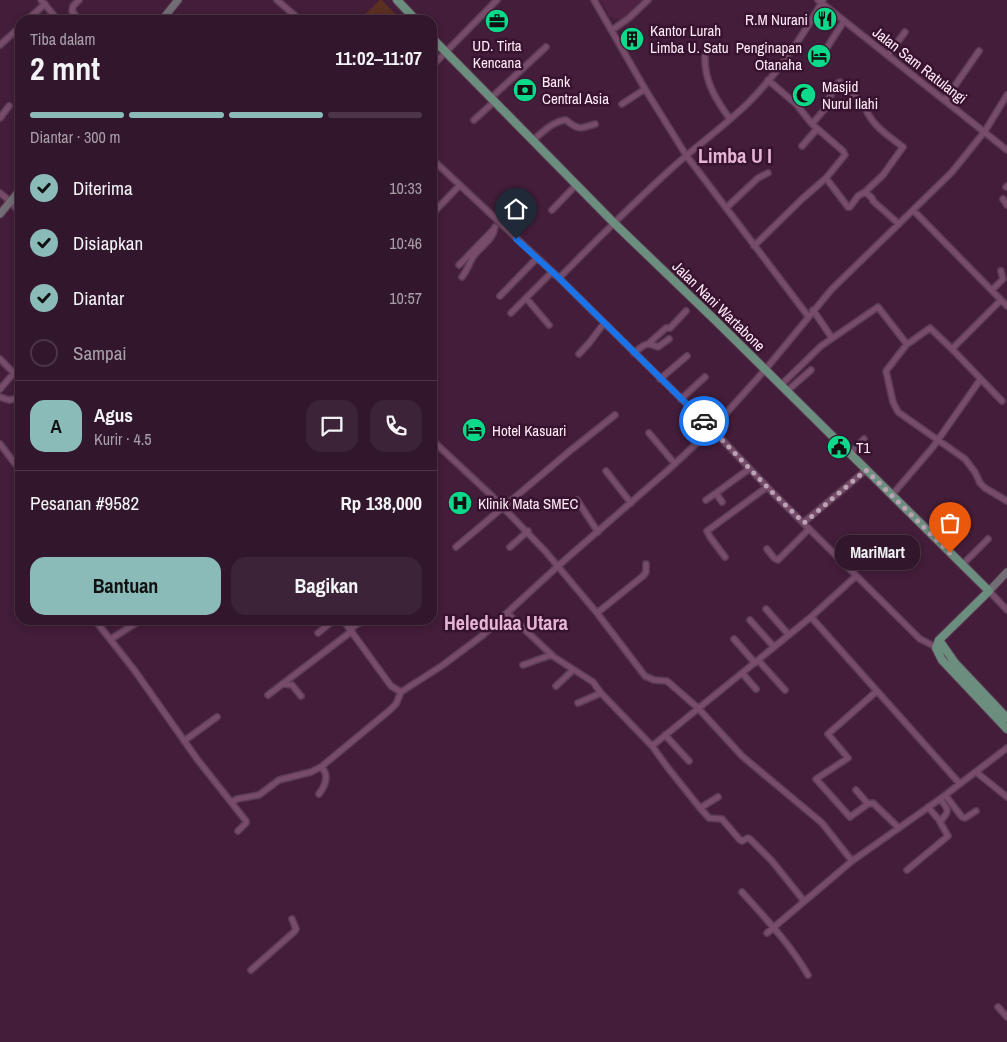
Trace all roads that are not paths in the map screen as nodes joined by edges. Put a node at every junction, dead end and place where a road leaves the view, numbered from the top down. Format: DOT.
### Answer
graph roads {
  1 [pos="79,0"];
  2 [pos="177,0"];
  3 [pos="277,0"];
  4 [pos="397,0"];
  5 [pos="497,0"];
  6 [pos="594,0"];
  7 [pos="648,0"];
  8 [pos="821,1"];
  9 [pos="43,2"];
  10 [pos="31,15"];
  11 [pos="54,15"];
  12 [pos="75,15"];
  13 [pos="166,15"];
  14 [pos="291,15"];
  15 [pos="411,15"];
  16 [pos="844,21"];
  17 [pos="612,30"];
  18 [pos="15,31"];
  19 [pos="905,32"];
  20 [pos="437,43"];
  21 [pos="0,44"];
  22 [pos="828,46"];
  23 [pos="546,47"];
  24 [pos="979,51"];
  25 [pos="446,52"];
  26 [pos="888,54"];
  27 [pos="705,56"];
  28 [pos="437,61"];
  29 [pos="768,80"];
  30 [pos="644,89"];
  31 [pos="1007,95"];
  32 [pos="494,99"];
  33 [pos="945,100"];
  34 [pos="622,104"];
  35 [pos="9,106"];
  36 [pos="0,118"];
  37 [pos="730,119"];
  38 [pos="474,120"];
  39 [pos="595,124"];
  40 [pos="812,124"];
  41 [pos="817,129"];
  42 [pos="985,130"];
  43 [pos="533,140"];
  44 [pos="802,146"];
  45 [pos="1007,150"];
  46 [pos="686,155"];
  47 [pos="437,164"];
  48 [pos="768,173"];
  49 [pos="826,178"];
  50 [pos="577,184"];
  51 [pos="460,185"];
  52 [pos="865,192"];
  53 [pos="0,193"];
  54 [pos="15,196"];
  55 [pos="1002,199"];
  56 [pos="10,202"];
  57 [pos="1007,205"];
  58 [pos="15,208"];
  59 [pos="726,208"];
  60 [pos="437,209"];
  61 [pos="552,210"];
  62 [pos="913,210"];
  63 [pos="0,214"];
  64 [pos="614,223"];
  65 [pos="899,224"];
  66 [pos="497,225"];
  67 [pos="754,246"];
  68 [pos="537,258"];
  69 [pos="459,265"];
  70 [pos="1001,271"];
  71 [pos="552,272"];
  72 [pos="462,277"];
  73 [pos="559,278"];
  74 [pos="992,290"];
  75 [pos="500,296"];
  76 [pos="526,298"];
  77 [pos="1001,300"];
  78 [pos="1007,306"];
  79 [pos="813,310"];
  80 [pos="686,311"];
  81 [pos="511,313"];
  82 [pos="808,316"];
  83 [pos="604,323"];
  84 [pos="550,326"];
  85 [pos="832,338"];
  86 [pos="669,339"];
  87 [pos="648,344"];
  88 [pos="907,344"];
  89 [pos="952,348"];
  90 [pos="634,353"];
  91 [pos="579,354"];
  92 [pos="687,356"];
  93 [pos="0,359"];
  94 [pos="765,370"];
  95 [pos="810,370"];
  96 [pos="14,373"];
  97 [pos="705,377"];
  98 [pos="660,379"];
  99 [pos="980,380"];
  100 [pos="784,388"];
  101 [pos="0,389"];
  102 [pos="0,397"];
  103 [pos="15,399"];
  104 [pos="681,399"];
  105 [pos="1002,401"];
  106 [pos="615,415"];
  107 [pos="712,429"];
  108 [pos="648,434"];
  109 [pos="864,439"];
  110 [pos="938,440"];
  111 [pos="0,444"];
  112 [pos="437,445"];
  113 [pos="850,454"];
  114 [pos="15,464"];
  115 [pos="675,464"];
  116 [pos="749,469"];
  117 [pos="866,470"];
  118 [pos="606,471"];
  119 [pos="767,487"];
  120 [pos="716,493"];
  121 [pos="892,495"];
  122 [pos="577,500"];
  123 [pos="706,500"];
  124 [pos="1007,501"];
  125 [pos="631,502"];
  126 [pos="722,502"];
  127 [pos="504,507"];
  128 [pos="804,523"];
  129 [pos="809,528"];
  130 [pos="528,532"];
  131 [pos="598,532"];
  132 [pos="988,539"];
  133 [pos="456,547"];
  134 [pos="510,547"];
  135 [pos="767,549"];
  136 [pos="864,550"];
  137 [pos="725,558"];
  138 [pos="646,564"];
  139 [pos="845,565"];
  140 [pos="962,565"];
  141 [pos="558,566"];
  142 [pos="1007,572"];
  143 [pos="856,576"];
  144 [pos="988,591"];
  145 [pos="766,609"];
  146 [pos="1007,610"];
  147 [pos="508,612"];
  148 [pos="597,613"];
  149 [pos="811,617"];
  150 [pos="750,620"];
  151 [pos="99,625"];
  152 [pos="133,625"];
  153 [pos="328,625"];
  154 [pos="347,625"];
  155 [pos="358,625"];
  156 [pos="351,630"];
  157 [pos="318,633"];
  158 [pos="789,635"];
  159 [pos="111,639"];
  160 [pos="734,639"];
  161 [pos="940,646"];
  162 [pos="774,647"];
  163 [pos="551,655"];
  164 [pos="757,662"];
  165 [pos="523,665"];
  166 [pos="573,670"];
  167 [pos="742,673"];
  168 [pos="284,684"];
  169 [pos="556,686"];
  170 [pos="756,689"];
  171 [pos="785,690"];
  172 [pos="877,691"];
  173 [pos="401,692"];
  174 [pos="601,693"];
  175 [pos="268,695"];
  176 [pos="301,696"];
  177 [pos="578,704"];
  178 [pos="698,708"];
  179 [pos="217,717"];
  180 [pos="1007,718"];
  181 [pos="1007,729"];
  182 [pos="665,735"];
  183 [pos="184,740"];
  184 [pos="652,746"];
  185 [pos="1007,748"];
  186 [pos="689,761"];
  187 [pos="321,767"];
  188 [pos="976,772"];
  189 [pos="960,784"];
  190 [pos="856,790"];
  191 [pos="320,794"];
  192 [pos="945,795"];
  193 [pos="718,797"];
  194 [pos="1007,797"];
  195 [pos="940,799"];
  196 [pos="232,802"];
  197 [pos="868,804"];
  198 [pos="928,807"];
  199 [pos="700,808"];
  200 [pos="976,811"];
  201 [pos="940,821"];
  202 [pos="242,828"];
  203 [pos="898,828"];
  204 [pos="852,861"];
  205 [pos="907,870"];
  206 [pos="742,892"];
  207 [pos="804,900"];
  208 [pos="292,918"];
  209 [pos="774,927"];
  210 [pos="767,933"];
  211 [pos="251,970"];
  212 [pos="808,975"];
  213 [pos="998,1007"];
  214 [pos="1007,1017"];
  1 -- 12 [label="street"];
  2 -- 13 [label="street"];
  3 -- 14 [label="street"];
  4 -- 15 [label="main road"];
  5 -- 25 [label="street"];
  6 -- 17 [label="street"];
  7 -- 17 [label="street"];
  8 -- 16 [label="street, Jalan Sam Ratulangi"];
  8 -- 29 [label="street"];
  9 -- 10 [label="street"];
  9 -- 11 [label="street"];
  16 -- 22 [label="street"];
  16 -- 26 [label="street, Jalan Sam Ratulangi"];
  17 -- 30 [label="street"];
  18 -- 21 [label="street"];
  19 -- 26 [label="street"];
  20 -- 25 [label="main road, Jalan Nani Wartabone"];
  23 -- 32 [label="street"];
  24 -- 33 [label="street"];
  25 -- 28 [label="street"];
  25 -- 32 [label="main road, Jalan Nani Wartabone"];
  26 -- 33 [label="street, Jalan Sam Ratulangi"];
  27 -- 37 [label="street"];
  29 -- 37 [label="street"];
  29 -- 40 [label="street"];
  30 -- 34 [label="street"];
  30 -- 46 [label="street"];
  31 -- 42 [label="street"];
  32 -- 38 [label="street"];
  32 -- 43 [label="main road, Jalan Nani Wartabone"];
  33 -- 42 [label="street, Jalan Sam Ratulangi"];
  35 -- 36 [label="street"];
  37 -- 46 [label="street"];
  39 -- 43 [label="street"];
  40 -- 41 [label="street"];
  40 -- 52 [label="street"];
  41 -- 44 [label="street"];
  41 -- 49 [label="street"];
  42 -- 45 [label="street, Jalan Sam Ratulangi"];
  42 -- 62 [label="street"];
  43 -- 50 [label="main road, Jalan Nani Wartabone"];
  46 -- 59 [label="street"];
  46 -- 64 [label="street"];
  47 -- 51 [label="street"];
  48 -- 59 [label="street"];
  49 -- 52 [label="street"];
  49 -- 67 [label="street"];
  50 -- 61 [label="street"];
  50 -- 64 [label="main road, Jalan Nani Wartabone"];
  51 -- 60 [label="street"];
  51 -- 66 [label="street"];
  52 -- 65 [label="street"];
  53 -- 56 [label="street"];
  54 -- 56 [label="street"];
  55 -- 57 [label="street"];
  56 -- 58 [label="street"];
  56 -- 63 [label="street"];
  59 -- 67 [label="street"];
  62 -- 65 [label="street"];
  62 -- 74 [label="street"];
  64 -- 73 [label="street"];
  64 -- 94 [label="main road, Jalan Nani Wartabone"];
  65 -- 79 [label="street"];
  66 -- 68 [label="street"];
  66 -- 69 [label="street"];
  66 -- 72 [label="street"];
  67 -- 82 [label="street"];
  68 -- 71 [label="street"];
  68 -- 75 [label="street"];
  70 -- 74 [label="street"];
  71 -- 73 [label="street"];
  71 -- 76 [label="street"];
  73 -- 83 [label="street"];
  74 -- 77 [label="street"];
  76 -- 81 [label="street"];
  76 -- 84 [label="street"];
  77 -- 78 [label="street"];
  77 -- 89 [label="street"];
  79 -- 82 [label="street"];
  79 -- 85 [label="street"];
  80 -- 87 [label="street"];
  82 -- 94 [label="street"];
  83 -- 90 [label="street"];
  83 -- 91 [label="street"];
  85 -- 88 [label="street"];
  85 -- 100 [label="street"];
  86 -- 87 [label="street"];
  87 -- 90 [label="street"];
  88 -- 89 [label="street"];
  88 -- 110 [label="street"];
  89 -- 99 [label="street"];
  90 -- 98 [label="street"];
  92 -- 98 [label="street"];
  93 -- 96 [label="street"];
  94 -- 100 [label="main road, Jalan Nani Wartabone"];
  94 -- 107 [label="street"];
  95 -- 100 [label="street"];
  96 -- 101 [label="street"];
  97 -- 104 [label="street"];
  98 -- 104 [label="street"];
  99 -- 105 [label="street"];
  99 -- 110 [label="street"];
  100 -- 113 [label="main road, Jalan Nani Wartabone"];
  102 -- 103 [label="street"];
  104 -- 107 [label="street"];
  106 -- 127 [label="street"];
  107 -- 115 [label="street"];
  107 -- 116 [label="street"];
  108 -- 115 [label="street"];
  109 -- 113 [label="street"];
  110 -- 121 [label="street"];
  110 -- 124 [label="street"];
  111 -- 114 [label="street"];
  112 -- 127 [label="street"];
  113 -- 117 [label="main road, Jalan Nani Wartabone"];
  115 -- 125 [label="street"];
  116 -- 119 [label="street"];
  116 -- 120 [label="street"];
  117 -- 121 [label="main road, Jalan Nani Wartabone"];
  117 -- 128 [label="street"];
  118 -- 125 [label="street"];
  119 -- 128 [label="street"];
  119 -- 137 [label="street"];
  120 -- 123 [label="street"];
  120 -- 126 [label="street"];
  121 -- 140 [label="main road, Jalan Nani Wartabone"];
  122 -- 131 [label="street"];
  125 -- 131 [label="street"];
  127 -- 130 [label="street"];
  127 -- 133 [label="street"];
  128 -- 129 [label="street"];
  129 -- 135 [label="street"];
  129 -- 139 [label="street"];
  130 -- 134 [label="street"];
  130 -- 141 [label="street"];
  131 -- 141 [label="street"];
  132 -- 140 [label="street"];
  136 -- 139 [label="street"];
  138 -- 148 [label="street"];
  139 -- 143 [label="street"];
  140 -- 144 [label="main road, Jalan Nani Wartabone"];
  141 -- 147 [label="street"];
  141 -- 148 [label="street"];
  142 -- 144 [label="street"];
  143 -- 149 [label="street"];
  143 -- 161 [label="street"];
  144 -- 146 [label="street"];
  144 -- 161 [label="main road"];
  145 -- 158 [label="street"];
  147 -- 163 [label="street"];
  147 -- 173 [label="street"];
  148 -- 178 [label="street"];
  149 -- 158 [label="street"];
  149 -- 172 [label="street"];
  150 -- 162 [label="street"];
  151 -- 159 [label="street"];
  152 -- 159 [label="street"];
  153 -- 157 [label="street"];
  154 -- 156 [label="street"];
  155 -- 156 [label="street"];
  156 -- 168 [label="street"];
  156 -- 173 [label="street"];
  158 -- 162 [label="street"];
  159 -- 183 [label="street"];
  160 -- 164 [label="street"];
  161 -- 180 [label="main road"];
  161 -- 181 [label="main road"];
  162 -- 164 [label="street"];
  163 -- 165 [label="street"];
  163 -- 166 [label="street"];
  164 -- 167 [label="street"];
  164 -- 171 [label="street"];
  166 -- 169 [label="street"];
  166 -- 174 [label="street"];
  167 -- 170 [label="street"];
  167 -- 178 [label="street"];
  168 -- 175 [label="street"];
  168 -- 176 [label="street"];
  172 -- 189 [label="street"];
  172 -- 197 [label="street"];
  173 -- 187 [label="street"];
  174 -- 177 [label="street"];
  174 -- 184 [label="street"];
  178 -- 182 [label="street"];
  178 -- 204 [label="street"];
  179 -- 183 [label="street"];
  182 -- 184 [label="street"];
  182 -- 186 [label="street"];
  183 -- 196 [label="street"];
  184 -- 199 [label="street"];
  185 -- 188 [label="street"];
  187 -- 191 [label="street"];
  187 -- 196 [label="street"];
  188 -- 189 [label="street"];
  188 -- 194 [label="street"];
  189 -- 192 [label="street"];
  190 -- 197 [label="street"];
  192 -- 195 [label="street"];
  192 -- 200 [label="street"];
  193 -- 199 [label="street"];
  195 -- 198 [label="street"];
  195 -- 201 [label="street"];
  196 -- 202 [label="street"];
  197 -- 203 [label="street"];
  198 -- 201 [label="street"];
  198 -- 203 [label="street"];
  199 -- 207 [label="street"];
  201 -- 205 [label="street"];
  203 -- 204 [label="street"];
  204 -- 207 [label="street"];
  206 -- 209 [label="street"];
  207 -- 209 [label="street"];
  208 -- 211 [label="street"];
  209 -- 210 [label="street"];
  209 -- 212 [label="street"];
  213 -- 214 [label="street"];
}
